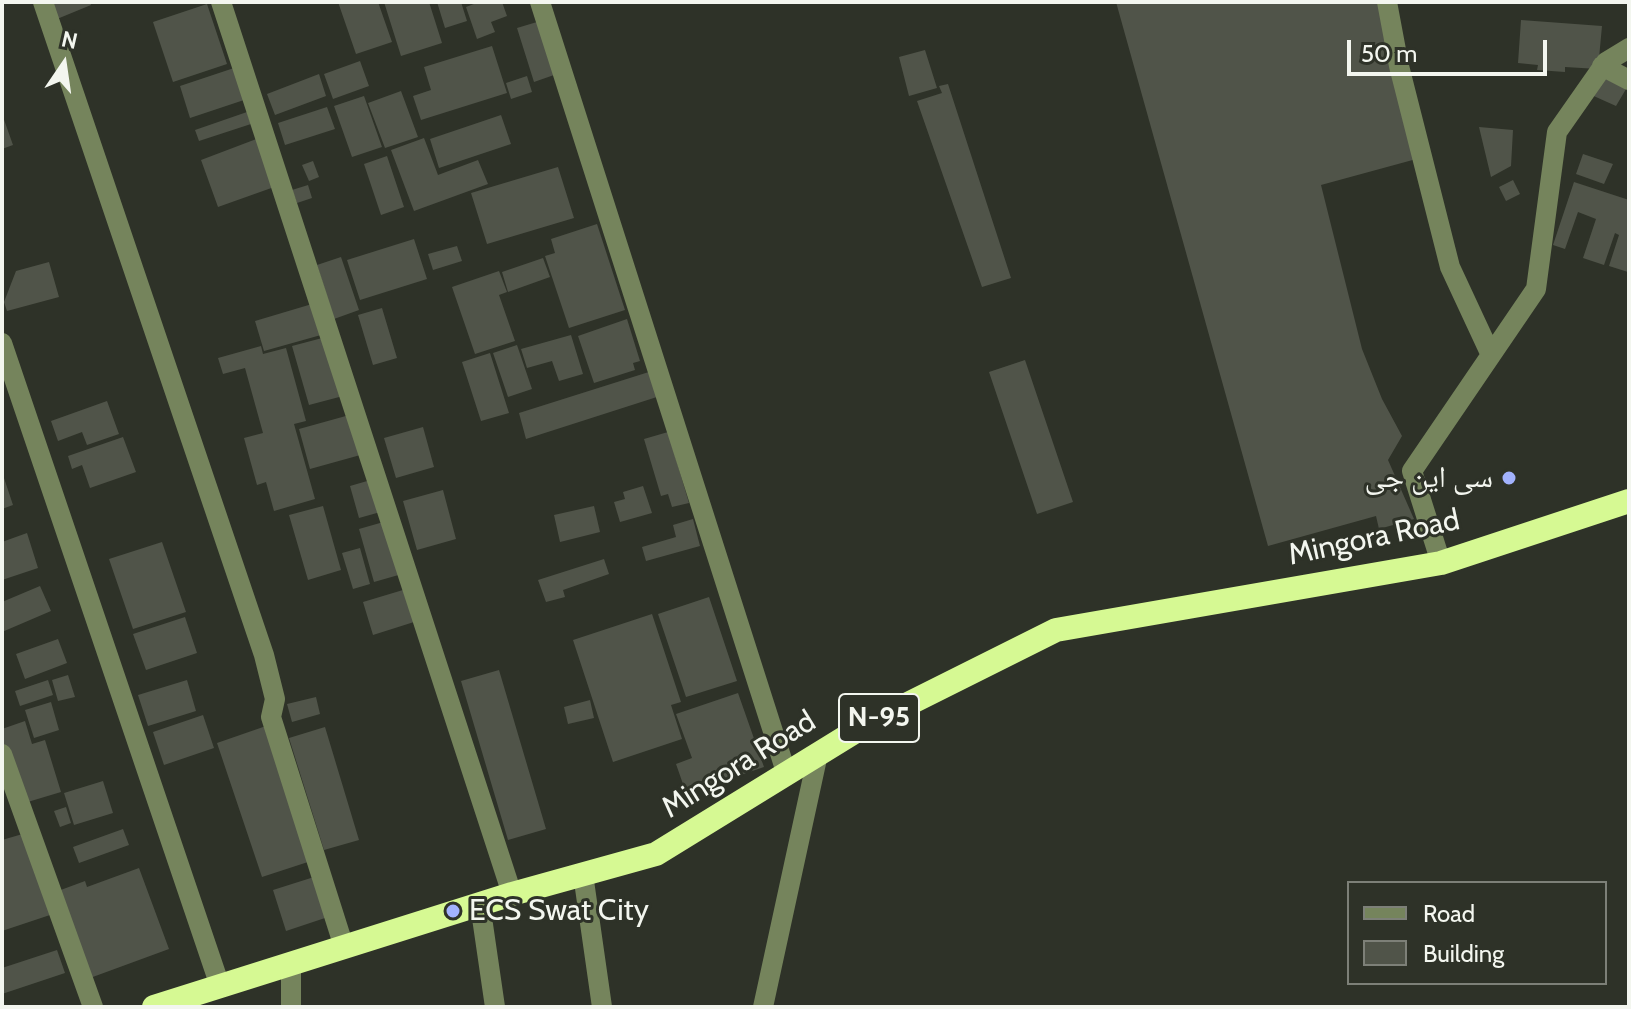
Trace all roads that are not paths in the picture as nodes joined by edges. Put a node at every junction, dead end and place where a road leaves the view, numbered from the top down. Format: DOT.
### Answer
graph roads {
  1 [pos="43,2"];
  2 [pos="221,2"];
  3 [pos="540,2"];
  4 [pos="1387,2"];
  5 [pos="1629,48"];
  6 [pos="1602,66"];
  7 [pos="1629,80"];
  8 [pos="2,343"];
  9 [pos="1490,353"];
  10 [pos="1629,501"];
  11 [pos="1441,563"];
  12 [pos="2,754"];
  13 [pos="818,754"];
  14 [pos="786,772"];
  15 [pos="583,874"];
  16 [pos="512,894"];
  17 [pos="480,904"];
  18 [pos="344,947"];
  19 [pos="291,964"];
  20 [pos="220,986"];
  21 [pos="93,1007"];
  22 [pos="154,1007"];
  23 [pos="291,1007"];
  24 [pos="495,1007"];
  25 [pos="602,1007"];
  26 [pos="763,1007"];
  1 -- 18 [label="street"];
  2 -- 16 [label="street"];
  3 -- 14 [label="street"];
  4 -- 9 [label="street"];
  5 -- 6 [label="street"];
  6 -- 7 [label="street"];
  6 -- 9 [label="street"];
  8 -- 20 [label="street"];
  9 -- 11 [label="street"];
  10 -- 11 [label="highway, Mingora Road / N-95"];
  11 -- 13 [label="highway, Mingora Road / N-95"];
  12 -- 21 [label="street"];
  13 -- 14 [label="highway, Mingora Road / N-95"];
  13 -- 26 [label="street"];
  14 -- 15 [label="highway, Mingora Road / N-95"];
  15 -- 16 [label="highway, Mingora Road / N-95"];
  15 -- 25 [label="street"];
  16 -- 17 [label="highway, Mingora Road / N-95"];
  17 -- 18 [label="highway, Mingora Road / N-95"];
  17 -- 24 [label="street"];
  18 -- 19 [label="highway, Mingora Road / N-95"];
  19 -- 20 [label="highway, Mingora Road / N-95"];
  19 -- 23 [label="street"];
  20 -- 22 [label="highway, Mingora Road / N-95"];
}
